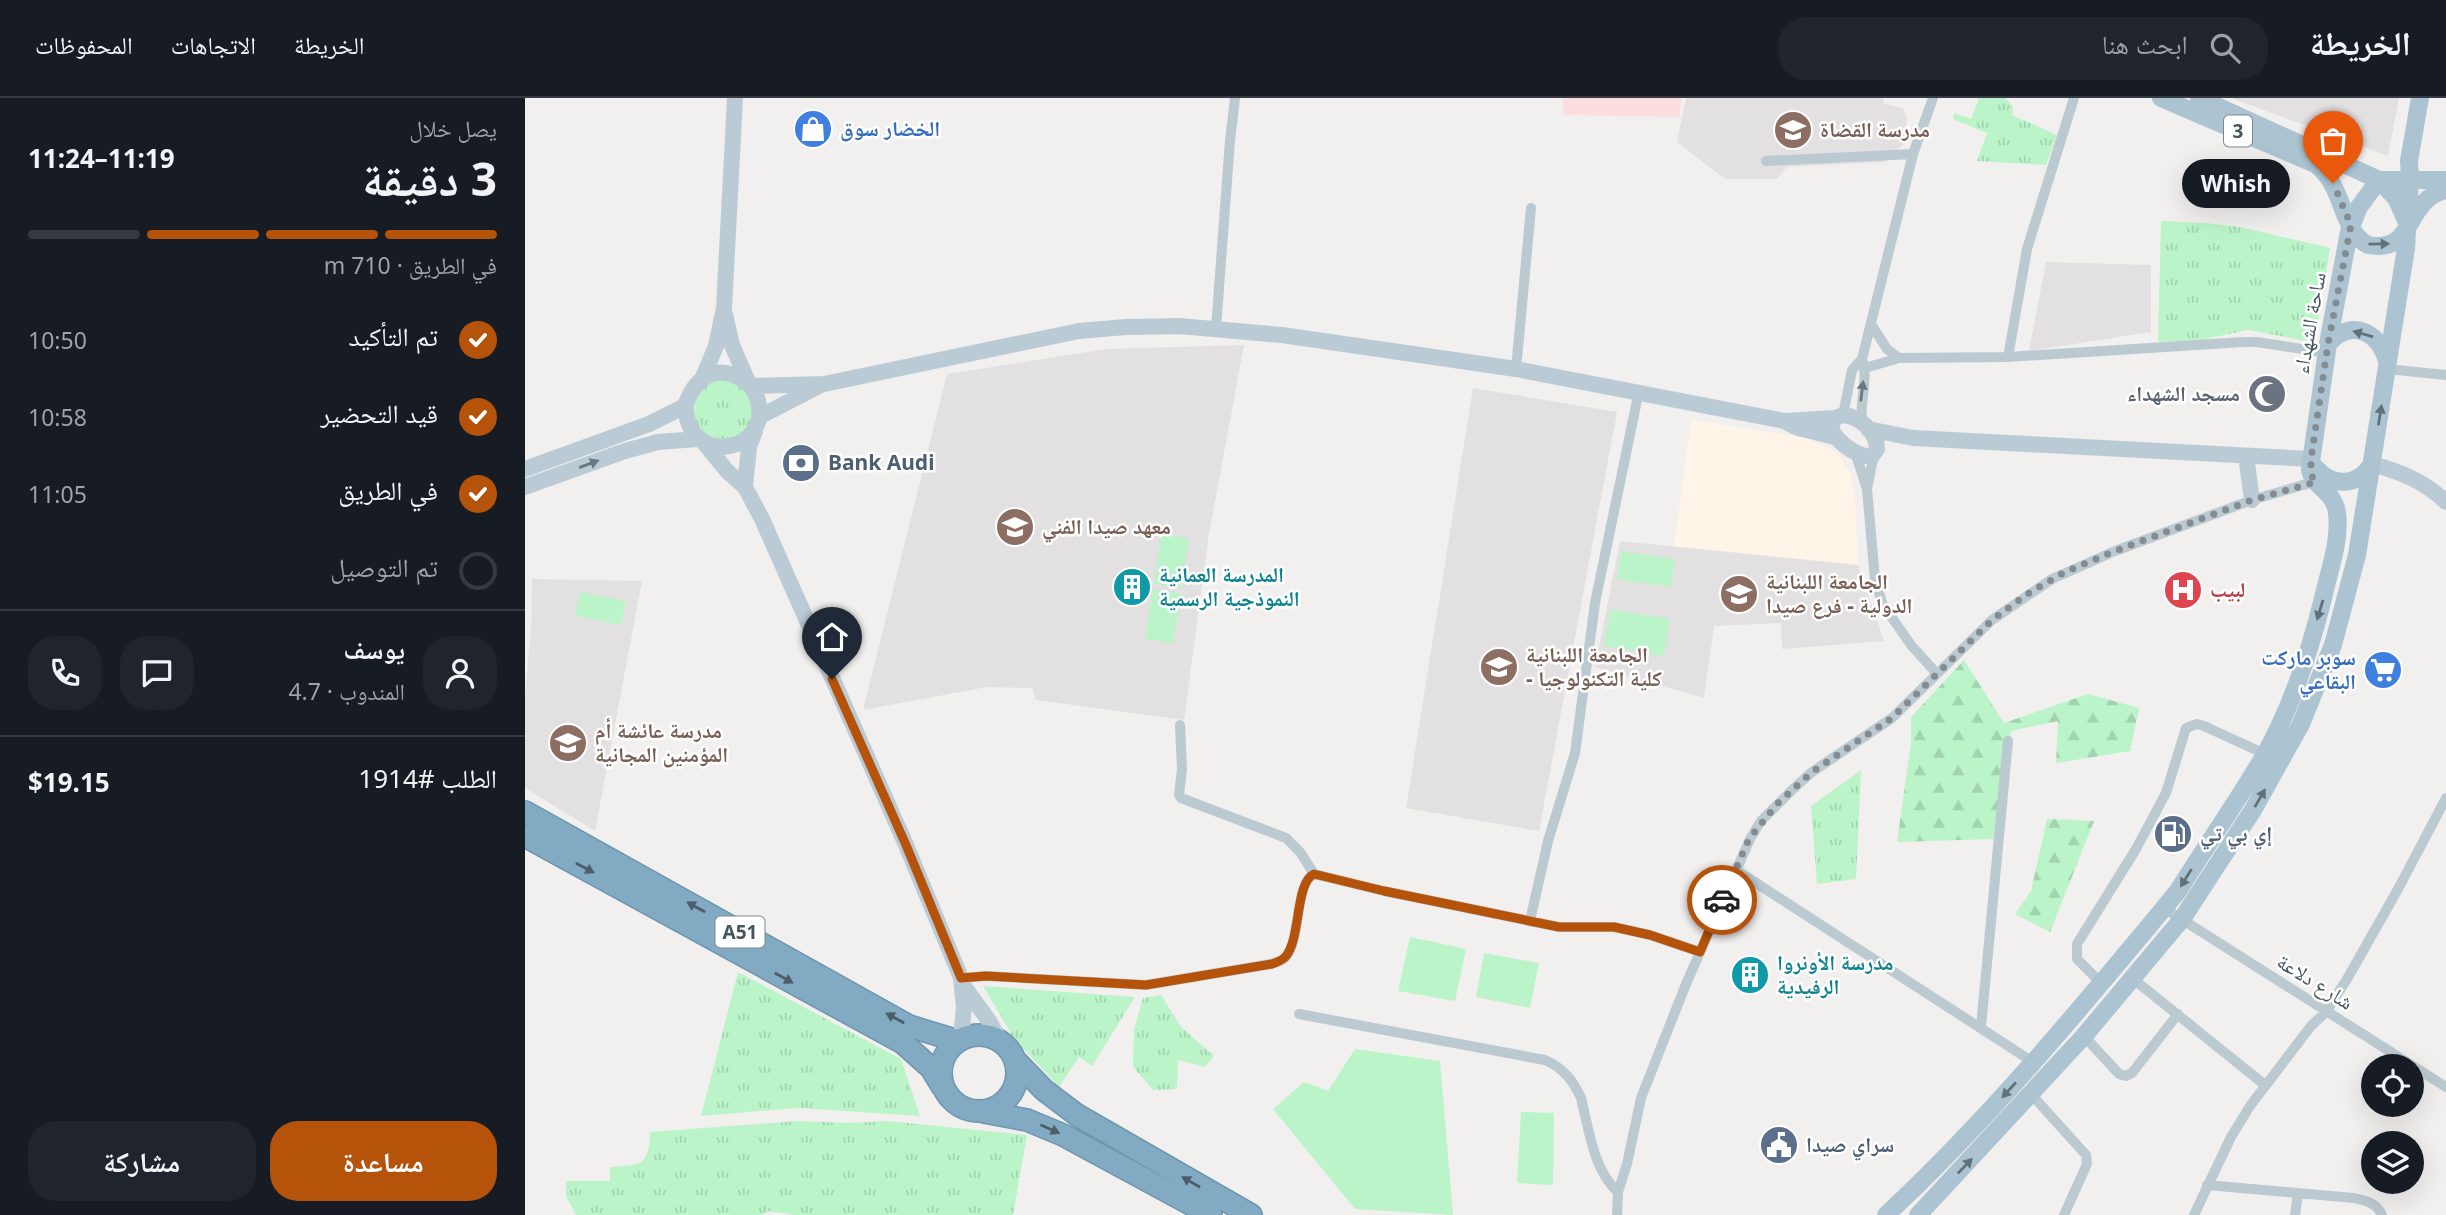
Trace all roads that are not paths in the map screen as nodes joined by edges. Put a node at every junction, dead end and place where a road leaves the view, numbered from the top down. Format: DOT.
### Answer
graph roads {
  1 [pos="735,98"];
  2 [pos="1235,98"];
  3 [pos="1933,98"];
  4 [pos="2074,98"];
  5 [pos="2161,98"];
  6 [pos="2199,98"];
  7 [pos="2420,98"];
  8 [pos="1913,153"];
  9 [pos="2317,158"];
  10 [pos="1766,161"];
  11 [pos="2398,175"];
  12 [pos="2446,180"];
  13 [pos="2446,190"];
  14 [pos="1531,208"];
  15 [pos="2351,225"];
  16 [pos="2408,226"];
  17 [pos="724,308"];
  18 [pos="1871,324"];
  19 [pos="1216,328"];
  20 [pos="2327,349"];
  21 [pos="2008,357"];
  22 [pos="1899,358"];
  23 [pos="1864,364"];
  24 [pos="2387,365"];
  25 [pos="1516,369"];
  26 [pos="2446,375"];
  27 [pos="703,377"];
  28 [pos="824,384"];
  29 [pos="750,385"];
  30 [pos="1639,391"];
  31 [pos="685,406"];
  32 [pos="1839,417"];
  33 [pos="758,421"];
  34 [pos="1784,421"];
  35 [pos="1865,426"];
  36 [pos="1835,437"];
  37 [pos="1913,438"];
  38 [pos="701,441"];
  39 [pos="1876,451"];
  40 [pos="1855,452"];
  41 [pos="2246,456"];
  42 [pos="2311,459"];
  43 [pos="2372,464"];
  44 [pos="525,469"];
  45 [pos="2321,480"];
  46 [pos="745,486"];
  47 [pos="525,487"];
  48 [pos="1867,489"];
  49 [pos="2252,500"];
  50 [pos="2446,502"];
  51 [pos="1937,674"];
  52 [pos="1180,725"];
  53 [pos="2008,741"];
  54 [pos="2265,754"];
  55 [pos="2446,798"];
  56 [pos="525,812"];
  57 [pos="2442,818"];
  58 [pos="525,836"];
  59 [pos="1736,870"];
  60 [pos="1314,874"];
  61 [pos="2164,908"];
  62 [pos="2182,919"];
  63 [pos="1530,921"];
  64 [pos="1700,952"];
  65 [pos="2132,978"];
  66 [pos="962,982"];
  67 [pos="2101,983"];
  68 [pos="2326,1012"];
  69 [pos="1299,1014"];
  70 [pos="2178,1014"];
  71 [pos="1981,1027"];
  72 [pos="2084,1036"];
  73 [pos="960,1040"];
  74 [pos="1001,1042"];
  75 [pos="1015,1060"];
  76 [pos="2033,1062"];
  77 [pos="2265,1085"];
  78 [pos="942,1086"];
  79 [pos="2446,1087"];
  80 [pos="2031,1094"];
  81 [pos="984,1112"];
  82 [pos="1931,1171"];
  83 [pos="2207,1185"];
  84 [pos="1945,1186"];
  85 [pos="1618,1192"];
  86 [pos="2298,1194"];
  87 [pos="1211,1215"];
  88 [pos="1251,1215"];
  89 [pos="1617,1215"];
  90 [pos="1886,1215"];
  91 [pos="1918,1215"];
  92 [pos="2064,1215"];
  93 [pos="2194,1215"];
  94 [pos="2295,1215"];
  95 [pos="2382,1215"];
  1 -- 17 [label="street"];
  2 -- 19 [label="street"];
  3 -- 8 [label="street"];
  4 -- 21 [label="street"];
  5 -- 9 [label="main road, 3"];
  6 -- 9 [label="main road, 3"];
  7 -- 11 [label="main road"];
  8 -- 10 [label="street"];
  8 -- 18 [label="street"];
  9 -- 11 [label="main road"];
  9 -- 15 [label="main road"];
  11 -- 12 [label="main road"];
  11 -- 15 [label="main road, ساحة الشهداء"];
  11 -- 16 [label="main road"];
  11 -- 16 [label="main road"];
  13 -- 16 [label="main road"];
  14 -- 25 [label="street"];
  15 -- 16 [label="main road, one-way"];
  15 -- 20 [label="main road, ساحة الشهداء"];
  16 -- 24 [label="main road"];
  17 -- 27 [label="street"];
  17 -- 29 [label="street"];
  18 -- 22 [label="street"];
  18 -- 23 [label="street"];
  19 -- 25 [label="street"];
  19 -- 28 [label="street"];
  20 -- 21 [label="street"];
  24 -- 20 [label="main road, one-way"];
  20 -- 42 [label="main road, ساحة الشهداء"];
  21 -- 22 [label="street"];
  22 -- 23 [label="street"];
  23 -- 32 [label="street"];
  35 -- 23 [label="street, one-way"];
  24 -- 26 [label="street"];
  43 -- 24 [label="main road, one-way"];
  25 -- 30 [label="street"];
  27 -- 29 [label="street"];
  27 -- 31 [label="street"];
  28 -- 29 [label="street"];
  28 -- 33 [label="street"];
  29 -- 33 [label="street"];
  30 -- 34 [label="street"];
  30 -- 63 [label="street"];
  31 -- 38 [label="street"];
  31 -- 44 [label="street"];
  32 -- 34 [label="street"];
  32 -- 35 [label="street"];
  32 -- 36 [label="street"];
  33 -- 38 [label="street"];
  33 -- 46 [label="street"];
  34 -- 36 [label="street"];
  35 -- 37 [label="street"];
  35 -- 39 [label="street"];
  36 -- 40 [label="street"];
  37 -- 39 [label="street"];
  37 -- 41 [label="street"];
  38 -- 46 [label="street"];
  47 -- 38 [label="street, one-way"];
  39 -- 40 [label="street"];
  39 -- 48 [label="street"];
  40 -- 48 [label="street"];
  41 -- 42 [label="street"];
  41 -- 49 [label="street"];
  42 -- 45 [label="main road, ساحة الشهداء"];
  43 -- 45 [label="main road"];
  43 -- 50 [label="street"];
  62 -- 43 [label="main road, one-way"];
  45 -- 49 [label="street"];
  45 -- 54 [label="main road, ساحة الشهداء, one-way"];
  46 -- 66 [label="street"];
  48 -- 51 [label="street"];
  49 -- 51 [label="street"];
  51 -- 59 [label="street"];
  52 -- 60 [label="street"];
  53 -- 71 [label="street"];
  54 -- 61 [label="main road, ساحة الشهداء, one-way"];
  54 -- 67 [label="street"];
  55 -- 57 [label="street"];
  73 -- 56 [label="highway, A51, one-way"];
  57 -- 68 [label="street"];
  58 -- 78 [label="highway, A51, one-way"];
  59 -- 64 [label="street"];
  59 -- 71 [label="street"];
  60 -- 63 [label="street"];
  60 -- 66 [label="street"];
  61 -- 62 [label="street, شارع دلاعة"];
  61 -- 67 [label="main road, ساحة الشهداء"];
  62 -- 65 [label="main road"];
  62 -- 68 [label="street, شارع دلاعة"];
  63 -- 64 [label="street"];
  64 -- 85 [label="street"];
  65 -- 70 [label="street"];
  65 -- 72 [label="main road"];
  66 -- 73 [label="street"];
  66 -- 74 [label="street"];
  67 -- 76 [label="main road, ساحة الشهداء"];
  68 -- 77 [label="street"];
  68 -- 79 [label="street, شارع دلاعة"];
  69 -- 85 [label="street"];
  70 -- 72 [label="street"];
  70 -- 77 [label="street"];
  71 -- 76 [label="street"];
  72 -- 80 [label="main road"];
  73 -- 74 [label="highway, A51"];
  73 -- 78 [label="highway"];
  74 -- 75 [label="highway"];
  75 -- 81 [label="highway"];
  88 -- 75 [label="highway, one-way"];
  76 -- 82 [label="main road, ساحة الشهداء, one-way"];
  77 -- 83 [label="street"];
  78 -- 81 [label="highway, A51"];
  84 -- 80 [label="main road, one-way"];
  80 -- 92 [label="street"];
  81 -- 87 [label="highway, A51, one-way"];
  82 -- 84 [label="main road"];
  82 -- 90 [label="main road, ساحة الشهداء"];
  83 -- 86 [label="street"];
  83 -- 93 [label="street"];
  84 -- 91 [label="main road"];
  85 -- 89 [label="street"];
  86 -- 94 [label="street"];
  86 -- 95 [label="street"];
}
